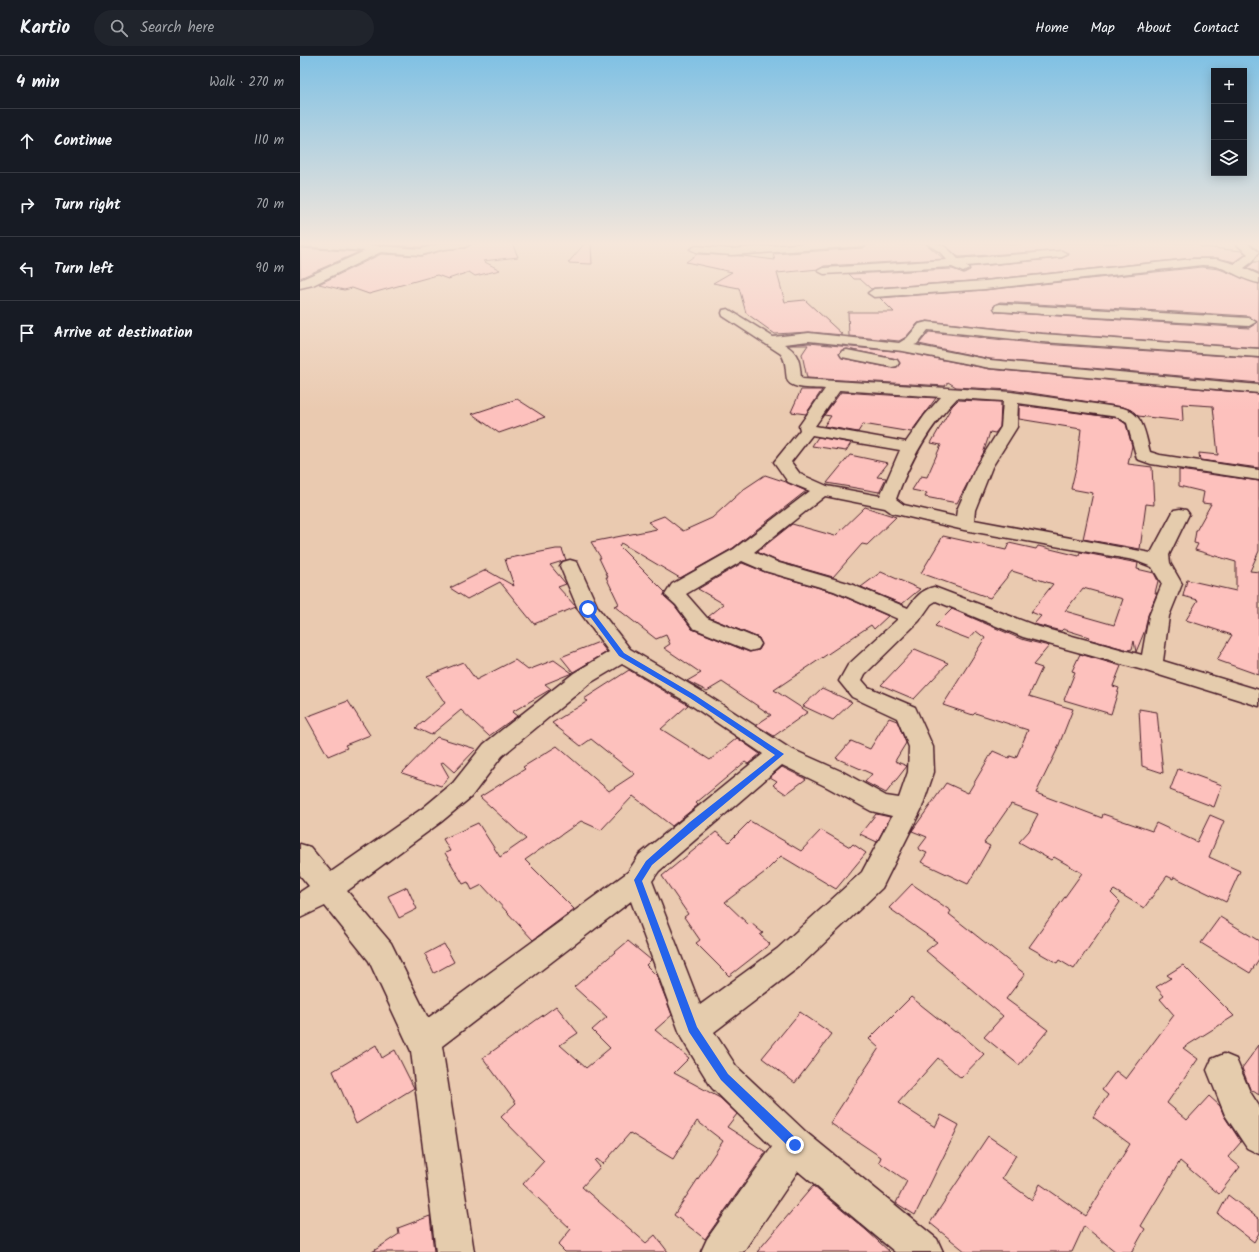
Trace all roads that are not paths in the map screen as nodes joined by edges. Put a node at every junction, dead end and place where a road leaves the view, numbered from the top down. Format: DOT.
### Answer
graph roads {
  1 [pos="1206,304"];
  2 [pos="1000,308"];
  3 [pos="728,313"];
  4 [pos="1209,321"];
  5 [pos="1249,322"];
  6 [pos="1042,338"];
  7 [pos="772,341"];
  8 [pos="850,342"];
  9 [pos="903,347"];
  10 [pos="1236,351"];
  11 [pos="1259,353"];
  12 [pos="892,363"];
  13 [pos="1035,369"];
  14 [pos="835,386"];
  15 [pos="1259,389"];
  16 [pos="952,393"];
  17 [pos="1012,397"];
  18 [pos="808,430"];
  19 [pos="909,447"];
  20 [pos="1259,474"];
  21 [pos="822,490"];
  22 [pos="892,504"];
  23 [pos="1180,514"];
  24 [pos="964,524"];
  25 [pos="741,553"];
  26 [pos="1160,563"];
  27 [pos="570,566"];
  28 [pos="912,617"];
  29 [pos="750,644"];
  30 [pos="622,654"];
  31 [pos="1150,665"];
  32 [pos="1259,698"];
  33 [pos="780,754"];
  34 [pos="908,810"];
  35 [pos="300,856"];
  36 [pos="638,880"];
  37 [pos="328,889"];
  38 [pos="300,906"];
  39 [pos="693,1029"];
  40 [pos="423,1041"];
  41 [pos="1224,1070"];
  42 [pos="1259,1136"];
  43 [pos="795,1145"];
  44 [pos="455,1252"];
  45 [pos="720,1252"];
  46 [pos="924,1252"];
  1 -- 4 [label="street"];
  2 -- 4 [label="street"];
  3 -- 7 [label="street"];
  4 -- 5 [label="street"];
  4 -- 10 [label="street"];
  6 -- 9 [label="street"];
  6 -- 10 [label="street"];
  6 -- 13 [label="street"];
  7 -- 8 [label="street"];
  7 -- 14 [label="street"];
  8 -- 9 [label="street"];
  8 -- 12 [label="street"];
  9 -- 13 [label="street"];
  10 -- 11 [label="street"];
  13 -- 15 [label="street"];
  14 -- 16 [label="street"];
  14 -- 18 [label="street"];
  16 -- 17 [label="street"];
  16 -- 19 [label="street"];
  17 -- 20 [label="street"];
  17 -- 24 [label="street"];
  18 -- 19 [label="street"];
  18 -- 21 [label="street"];
  19 -- 22 [label="street"];
  21 -- 22 [label="street"];
  21 -- 25 [label="street"];
  22 -- 24 [label="street"];
  23 -- 26 [label="street"];
  24 -- 26 [label="street"];
  25 -- 28 [label="street"];
  25 -- 29 [label="street"];
  26 -- 31 [label="street"];
  27 -- 30 [label="street"];
  28 -- 31 [label="street"];
  28 -- 34 [label="street"];
  30 -- 33 [label="street"];
  30 -- 37 [label="street"];
  31 -- 32 [label="street"];
  33 -- 34 [label="street"];
  33 -- 36 [label="street"];
  34 -- 39 [label="street"];
  35 -- 37 [label="street"];
  36 -- 39 [label="street"];
  36 -- 40 [label="street"];
  37 -- 38 [label="street"];
  37 -- 40 [label="street"];
  39 -- 43 [label="street"];
  40 -- 44 [label="street"];
  41 -- 42 [label="street"];
  43 -- 45 [label="street"];
  43 -- 46 [label="street"];
}
